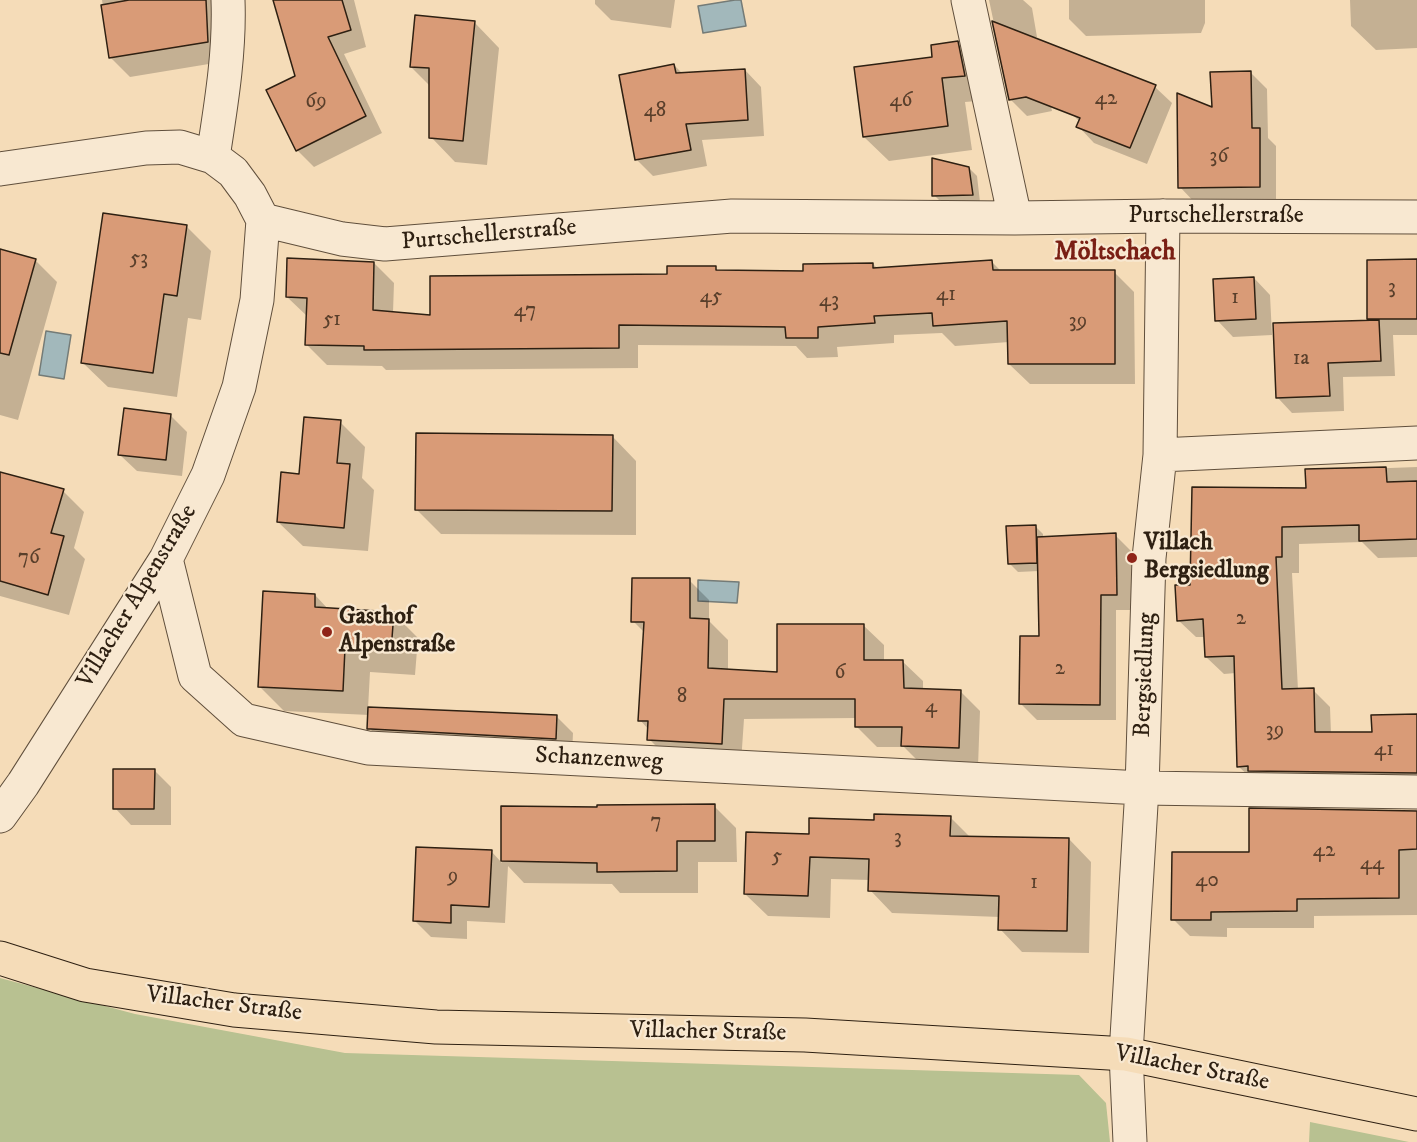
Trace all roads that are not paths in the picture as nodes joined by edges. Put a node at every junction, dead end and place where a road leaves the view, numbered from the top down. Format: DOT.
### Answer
graph roads {
  1 [pos="228,0"];
  2 [pos="968,0"];
  3 [pos="213,156"];
  4 [pos="0,169"];
  5 [pos="1163,216"];
  6 [pos="1016,218"];
  7 [pos="1417,218"];
  8 [pos="263,220"];
  9 [pos="1417,443"];
  10 [pos="1160,455"];
  11 [pos="166,559"];
  12 [pos="1142,788"];
  13 [pos="1417,792"];
  14 [pos="0,816"];
  15 [pos="0,958"];
  16 [pos="1126,1054"];
  17 [pos="1417,1114"];
  18 [pos="1130,1142"];
  1 -- 3 [label="street"];
  2 -- 6 [label="street"];
  3 -- 4 [label="street"];
  3 -- 8 [label="street"];
  5 -- 6 [label="street, Purtschellerstraße"];
  5 -- 7 [label="street, Purtschellerstraße"];
  5 -- 10 [label="street, Bergsiedlung"];
  6 -- 8 [label="street, Purtschellerstraße"];
  8 -- 11 [label="street, Villacher Alpenstraße"];
  9 -- 10 [label="street"];
  10 -- 12 [label="street, Bergsiedlung"];
  11 -- 12 [label="street, Schanzenweg"];
  11 -- 14 [label="street, Villacher Alpenstraße"];
  12 -- 13 [label="street"];
  12 -- 16 [label="street, Bergsiedlung"];
  15 -- 16 [label="main road, Villacher Straße"];
  16 -- 17 [label="main road, Villacher Straße"];
  16 -- 18 [label="street, Bergsiedlung"];
}
